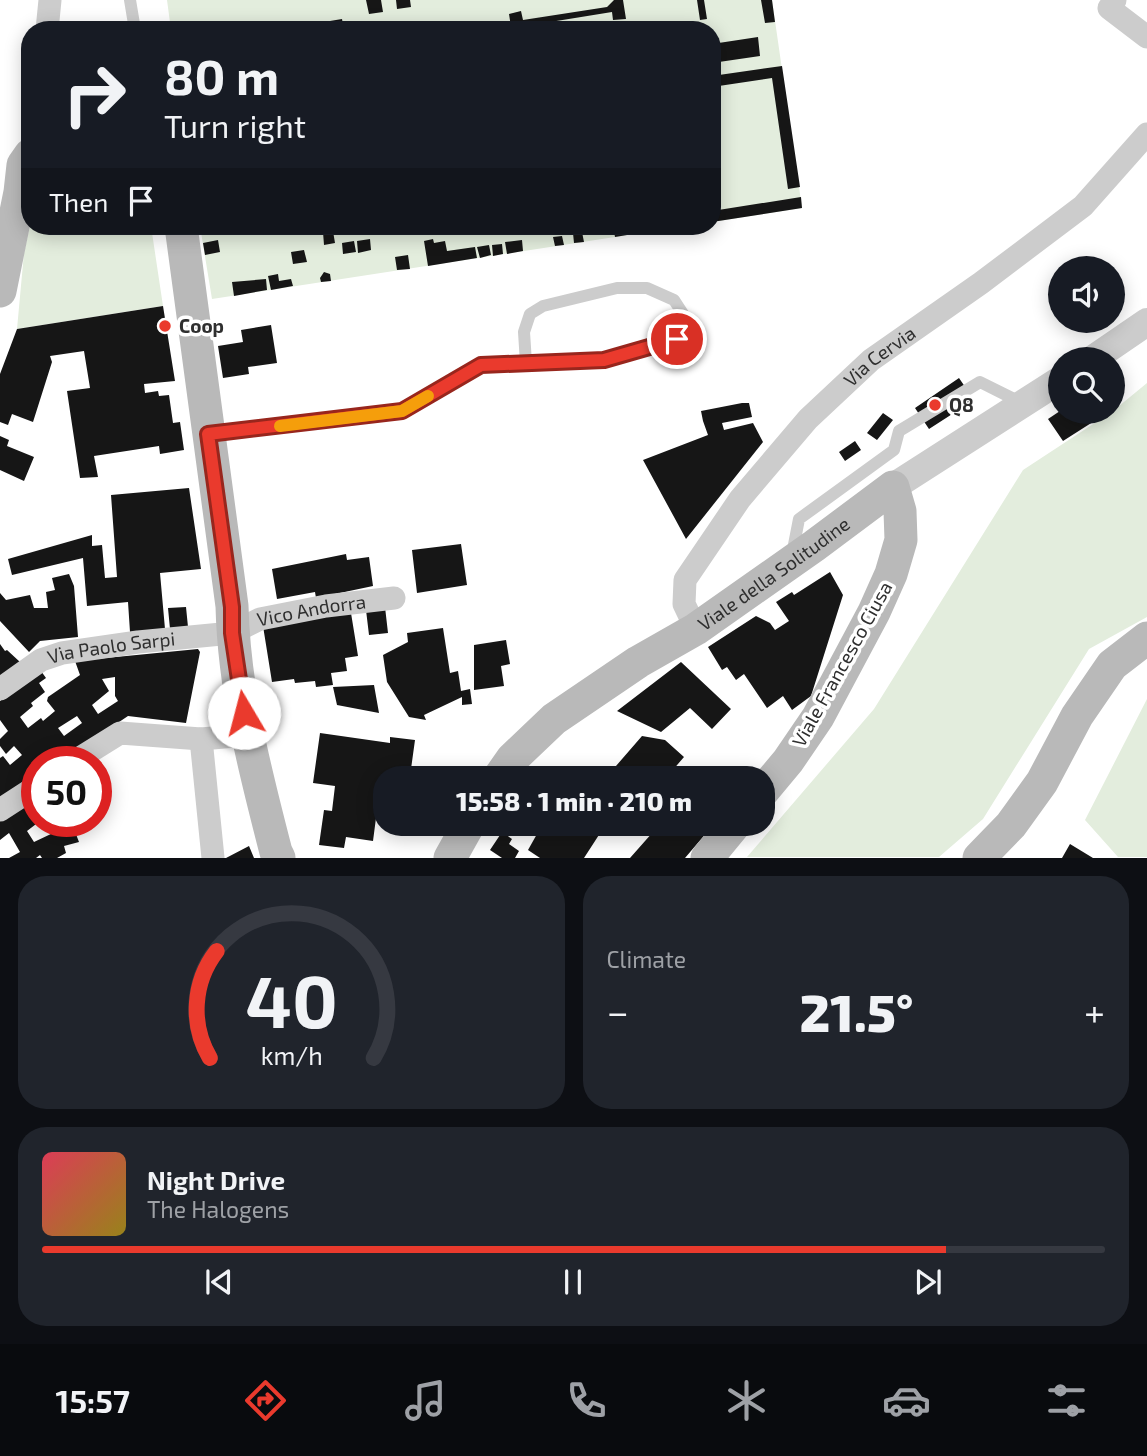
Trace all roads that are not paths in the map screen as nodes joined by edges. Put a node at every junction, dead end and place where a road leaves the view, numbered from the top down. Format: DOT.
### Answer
graph roads {
  1 [pos="50,0"];
  2 [pos="130,0"];
  3 [pos="1115,0"];
  4 [pos="48,21"];
  5 [pos="134,21"];
  6 [pos="1147,37"];
  7 [pos="1147,134"];
  8 [pos="21,183"];
  9 [pos="182,235"];
  10 [pos="0,291"];
  11 [pos="1147,322"];
  12 [pos="1111,347"];
  13 [pos="526,363"];
  14 [pos="1048,388"];
  15 [pos="1024,404"];
  16 [pos="208,434"];
  17 [pos="893,487"];
  18 [pos="791,562"];
  19 [pos="394,598"];
  20 [pos="696,629"];
  21 [pos="232,633"];
  22 [pos="1147,638"];
  23 [pos="0,690"];
  24 [pos="247,735"];
  25 [pos="201,739"];
  26 [pos="99,746"];
  27 [pos="507,766"];
  28 [pos="775,777"];
  29 [pos="21,796"];
  30 [pos="0,810"];
  31 [pos="462,836"];
  32 [pos="725,836"];
  33 [pos="213,858"];
  34 [pos="279,858"];
  35 [pos="450,858"];
  36 [pos="707,858"];
  37 [pos="979,858"];
  1 -- 4 [label="street"];
  2 -- 5 [label="lane"];
  3 -- 6 [label="street"];
  7 -- 20 [label="street, Via Cervia"];
  8 -- 10 [label="main road"];
  9 -- 16 [label="main road"];
  11 -- 12 [label="street"];
  13 -- 13 [label="lane"];
  13 -- 16 [label="lane"];
  14 -- 15 [label="street, Viale della Solitudine"];
  15 -- 17 [label="street, Viale della Solitudine"];
  15 -- 18 [label="lane"];
  16 -- 21 [label="main road"];
  17 -- 18 [label="main road, Viale della Solitudine"];
  17 -- 28 [label="main road, Viale Francesco Ciusa"];
  18 -- 20 [label="main road, Viale della Solitudine"];
  19 -- 21 [label="street, Vico Andorra"];
  20 -- 27 [label="main road, Viale della Solitudine"];
  21 -- 23 [label="street, Via Paolo Sarpi"];
  21 -- 24 [label="main road"];
  22 -- 37 [label="main road"];
  24 -- 25 [label="street"];
  24 -- 34 [label="main road"];
  25 -- 26 [label="street"];
  25 -- 33 [label="street"];
  29 -- 30 [label="street"];
  31 -- 35 [label="main road"];
  32 -- 36 [label="main road"];
}
